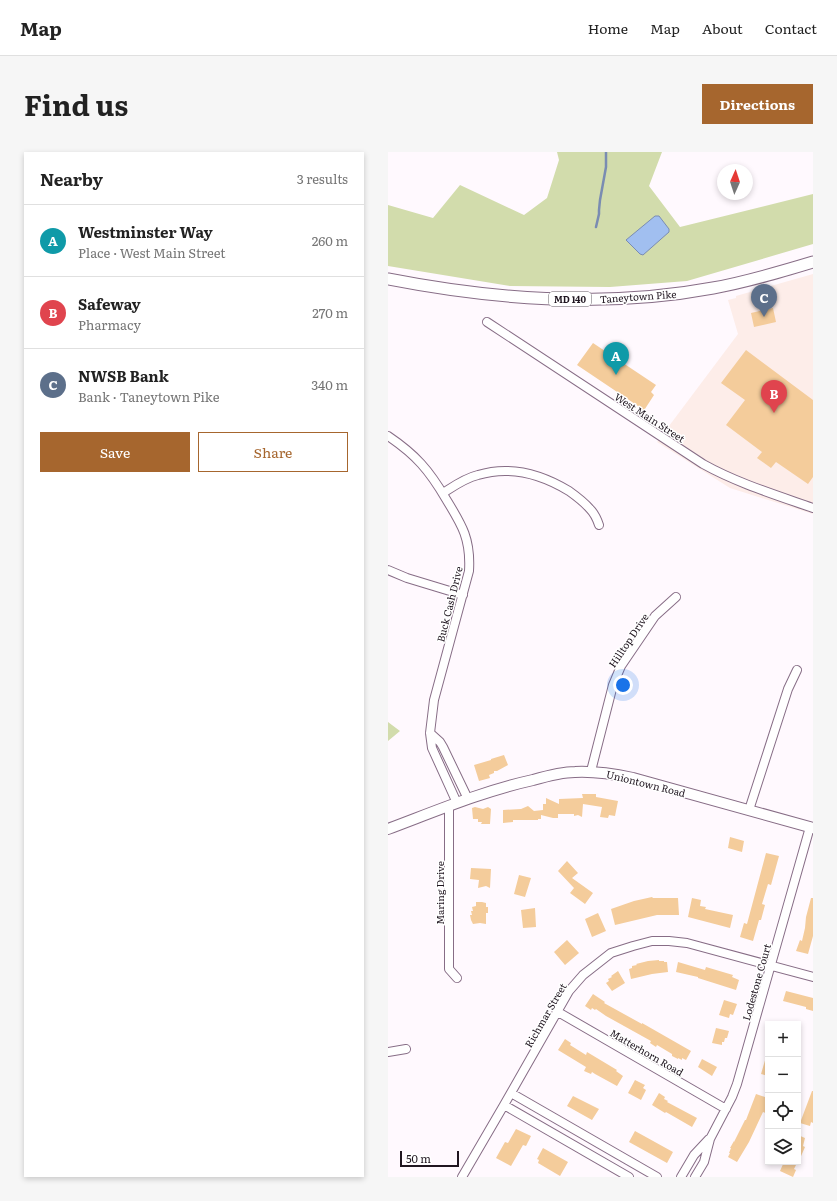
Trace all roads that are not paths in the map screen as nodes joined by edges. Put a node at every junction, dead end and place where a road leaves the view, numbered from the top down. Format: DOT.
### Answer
graph roads {
  1 [pos="813,262"];
  2 [pos="388,279"];
  3 [pos="487,322"];
  4 [pos="388,436"];
  5 [pos="443,493"];
  6 [pos="813,508"];
  7 [pos="599,525"];
  8 [pos="388,570"];
  9 [pos="463,595"];
  10 [pos="676,597"];
  11 [pos="797,670"];
  12 [pos="430,733"];
  13 [pos="591,771"];
  14 [pos="468,799"];
  15 [pos="453,804"];
  16 [pos="749,810"];
  17 [pos="812,827"];
  18 [pos="388,829"];
  19 [pos="771,965"];
  20 [pos="813,977"];
  21 [pos="457,978"];
  22 [pos="558,1012"];
  23 [pos="406,1049"];
  24 [pos="388,1052"];
  25 [pos="511,1093"];
  26 [pos="504,1105"];
  27 [pos="726,1109"];
  28 [pos="710,1139"];
  29 [pos="462,1177"];
  30 [pos="629,1177"];
  31 [pos="657,1177"];
  32 [pos="681,1177"];
  33 [pos="695,1177"];
  1 -- 2 [label="highway, Taneytown Pike / MD 140"];
  3 -- 6 [label="street, West Main Street"];
  4 -- 5 [label="street, Buck Cash Drive"];
  5 -- 7 [label="street"];
  5 -- 9 [label="street, Buck Cash Drive"];
  8 -- 9 [label="street"];
  9 -- 12 [label="street, Buck Cash Drive"];
  10 -- 13 [label="street, Hilltop Drive"];
  11 -- 16 [label="street"];
  12 -- 14 [label="street"];
  12 -- 15 [label="street, Buck Cash Drive"];
  13 -- 14 [label="main road, Uniontown Road"];
  13 -- 16 [label="main road, Uniontown Road"];
  14 -- 15 [label="main road, Uniontown Road"];
  15 -- 18 [label="main road, Uniontown Road"];
  15 -- 21 [label="street, Maring Drive"];
  16 -- 17 [label="main road, Uniontown Road"];
  17 -- 19 [label="street, Lodestone Court"];
  19 -- 20 [label="street, Richmar Street"];
  19 -- 22 [label="street, Richmar Street"];
  19 -- 27 [label="street, Lodestone Court"];
  22 -- 25 [label="street, Richmar Street"];
  22 -- 27 [label="street, Matterhorn Road"];
  23 -- 24 [label="street"];
  25 -- 26 [label="street, Richmar Street"];
  25 -- 31 [label="street"];
  26 -- 29 [label="street, Richmar Street"];
  26 -- 30 [label="street"];
  27 -- 28 [label="street, Lodestone Court"];
  28 -- 32 [label="street, Lodestone Court"];
  28 -- 33 [label="street, Lodestone Court"];
}
